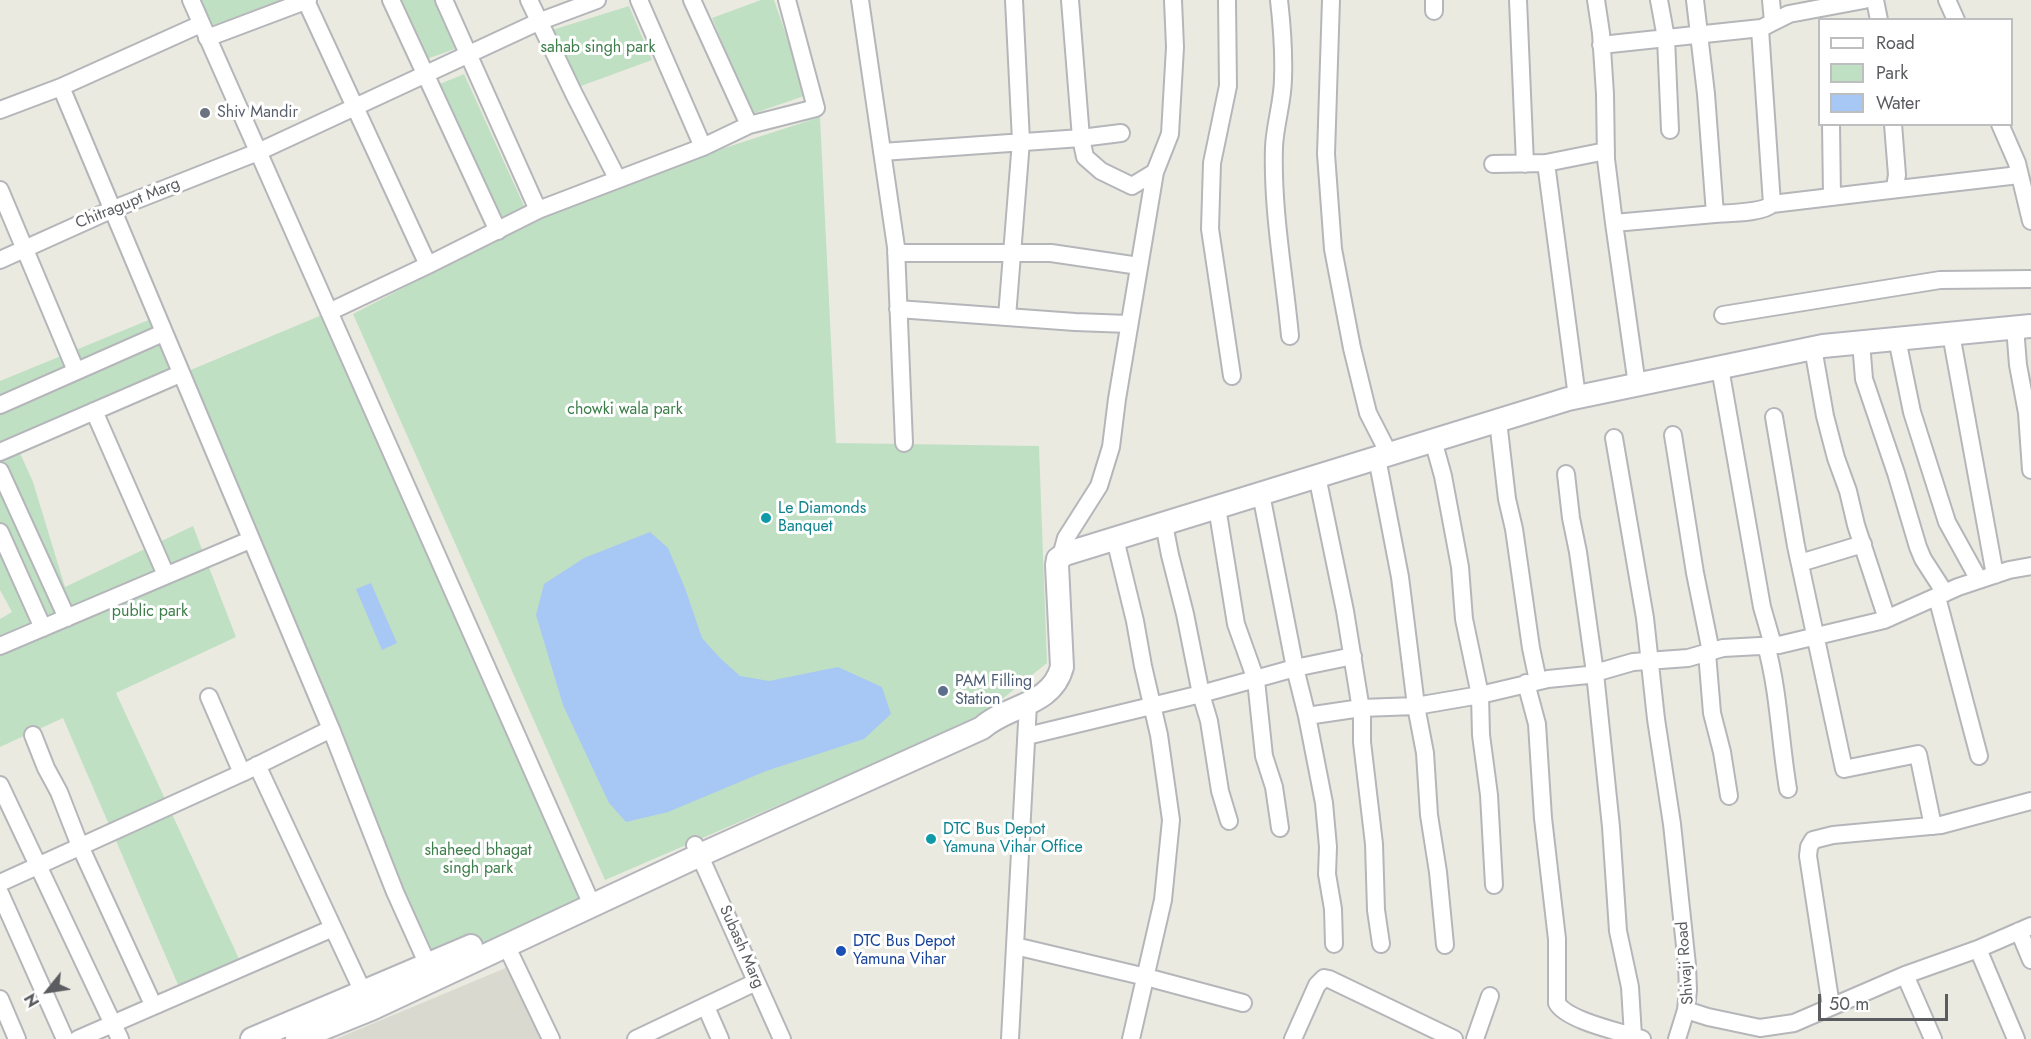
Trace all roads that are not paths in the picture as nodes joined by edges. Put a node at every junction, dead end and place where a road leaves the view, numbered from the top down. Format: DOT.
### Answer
graph roads {
  1 [pos="191,0"];
  2 [pos="307,0"];
  3 [pos="391,0"];
  4 [pos="444,0"];
  5 [pos="529,0"];
  6 [pos="597,0"];
  7 [pos="639,0"];
  8 [pos="692,0"];
  9 [pos="787,0"];
  10 [pos="860,0"];
  11 [pos="1014,0"];
  12 [pos="1070,0"];
  13 [pos="1173,0"];
  14 [pos="1227,0"];
  15 [pos="1279,0"];
  16 [pos="1330,0"];
  17 [pos="1518,0"];
  18 [pos="1596,0"];
  19 [pos="1659,0"];
  20 [pos="1695,0"];
  21 [pos="1771,0"];
  22 [pos="1864,0"];
  23 [pos="1875,0"];
  24 [pos="1947,0"];
  25 [pos="1829,9"];
  26 [pos="1879,18"];
  27 [pos="1955,18"];
  28 [pos="538,22"];
  29 [pos="1767,25"];
  30 [pos="204,31"];
  31 [pos="1699,35"];
  32 [pos="1666,38"];
  33 [pos="1601,45"];
  34 [pos="469,53"];
  35 [pos="424,75"];
  36 [pos="61,87"];
  37 [pos="354,108"];
  38 [pos="0,110"];
  39 [pos="749,125"];
  40 [pos="1831,126"];
  41 [pos="1893,126"];
  42 [pos="2001,126"];
  43 [pos="1670,130"];
  44 [pos="1121,133"];
  45 [pos="1081,138"];
  46 [pos="1021,141"];
  47 [pos="703,147"];
  48 [pos="1606,151"];
  49 [pos="258,152"];
  50 [pos="882,152"];
  51 [pos="1546,163"];
  52 [pos="1493,164"];
  53 [pos="1525,164"];
  54 [pos="1155,172"];
  55 [pos="2019,175"];
  56 [pos="617,178"];
  57 [pos="0,190"];
  58 [pos="1890,190"];
  59 [pos="1832,197"];
  60 [pos="1772,204"];
  61 [pos="111,210"];
  62 [pos="538,210"];
  63 [pos="1715,214"];
  64 [pos="2031,221"];
  65 [pos="1614,223"];
  66 [pos="498,231"];
  67 [pos="25,249"];
  68 [pos="896,253"];
  69 [pos="1013,253"];
  70 [pos="0,260"];
  71 [pos="428,266"];
  72 [pos="1139,266"];
  73 [pos="2031,279"];
  74 [pos="898,309"];
  75 [pos="329,312"];
  76 [pos="1723,315"];
  77 [pos="1007,317"];
  78 [pos="1130,324"];
  79 [pos="2023,326"];
  80 [pos="163,333"];
  81 [pos="1951,333"];
  82 [pos="1290,336"];
  83 [pos="1897,339"];
  84 [pos="1861,342"];
  85 [pos="1813,348"];
  86 [pos="1720,368"];
  87 [pos="76,371"];
  88 [pos="180,374"];
  89 [pos="1232,376"];
  90 [pos="1637,385"];
  91 [pos="1578,397"];
  92 [pos="0,405"];
  93 [pos="94,411"];
  94 [pos="1774,417"];
  95 [pos="1498,421"];
  96 [pos="1672,435"];
  97 [pos="1614,438"];
  98 [pos="1433,440"];
  99 [pos="903,443"];
  100 [pos="0,452"];
  101 [pos="1383,456"];
  102 [pos="2031,470"];
  103 [pos="0,471"];
  104 [pos="1566,474"];
  105 [pos="1317,477"];
  106 [pos="1261,494"];
  107 [pos="1217,507"];
  108 [pos="1164,524"];
  109 [pos="0,532"];
  110 [pos="1115,539"];
  111 [pos="250,540"];
  112 [pos="1863,544"];
  113 [pos="1061,556"];
  114 [pos="1800,563"];
  115 [pos="2031,566"];
  116 [pos="166,575"];
  117 [pos="1987,578"];
  118 [pos="1941,595"];
  119 [pos="67,618"];
  120 [pos="1889,618"];
  121 [pos="43,628"];
  122 [pos="1816,636"];
  123 [pos="1770,645"];
  124 [pos="0,646"];
  125 [pos="1709,652"];
  126 [pos="1353,656"];
  127 [pos="1651,661"];
  128 [pos="1295,668"];
  129 [pos="1595,673"];
  130 [pos="1256,680"];
  131 [pos="1532,682"];
  132 [pos="1201,694"];
  133 [pos="1480,696"];
  134 [pos="209,697"];
  135 [pos="1029,705"];
  136 [pos="1153,706"];
  137 [pos="1416,706"];
  138 [pos="1361,708"];
  139 [pos="1307,716"];
  140 [pos="331,729"];
  141 [pos="33,735"];
  142 [pos="1027,736"];
  143 [pos="1979,756"];
  144 [pos="257,765"];
  145 [pos="242,773"];
  146 [pos="0,785"];
  147 [pos="1788,789"];
  148 [pos="1729,796"];
  149 [pos="2031,801"];
  150 [pos="1228,821"];
  151 [pos="1933,826"];
  152 [pos="1280,828"];
  153 [pos="80,846"];
  154 [pos="698,850"];
  155 [pos="38,866"];
  156 [pos="0,883"];
  157 [pos="1494,885"];
  158 [pos="0,893"];
  159 [pos="590,901"];
  160 [pos="333,928"];
  161 [pos="2025,929"];
  162 [pos="1334,944"];
  163 [pos="1381,944"];
  164 [pos="506,945"];
  165 [pos="1445,945"];
  166 [pos="1016,946"];
  167 [pos="1978,949"];
  168 [pos="2031,960"];
  169 [pos="431,972"];
  170 [pos="1905,975"];
  171 [pos="1146,977"];
  172 [pos="756,982"];
  173 [pos="363,992"];
  174 [pos="1490,996"];
  175 [pos="150,998"];
  176 [pos="0,999"];
  177 [pos="1243,1003"];
  178 [pos="1831,1006"];
  179 [pos="706,1007"];
  180 [pos="1686,1010"];
  181 [pos="116,1032"];
  182 [pos="663,1034"];
  183 [pos="1638,1037"];
  184 [pos="17,1039"];
  185 [pos="65,1039"];
  186 [pos="78,1039"];
  187 [pos="252,1039"];
  188 [pos="297,1039"];
  189 [pos="551,1039"];
  190 [pos="636,1039"];
  191 [pos="720,1039"];
  192 [pos="782,1039"];
  193 [pos="1010,1039"];
  194 [pos="1131,1039"];
  195 [pos="1293,1039"];
  196 [pos="1454,1039"];
  197 [pos="1475,1039"];
  198 [pos="1677,1039"];
  199 [pos="1933,1039"];
  200 [pos="2016,1039"];
  1 -- 30 [label="street"];
  2 -- 30 [label="street"];
  2 -- 37 [label="street"];
  3 -- 35 [label="street"];
  4 -- 34 [label="street"];
  5 -- 28 [label="street"];
  6 -- 28 [label="street, Chitragupt Marg"];
  7 -- 47 [label="street"];
  8 -- 39 [label="street"];
  9 -- 39 [label="street"];
  10 -- 50 [label="street"];
  11 -- 46 [label="street"];
  12 -- 45 [label="street"];
  13 -- 54 [label="street"];
  14 -- 89 [label="street"];
  15 -- 82 [label="street"];
  16 -- 101 [label="street"];
  17 -- 53 [label="street"];
  18 -- 33 [label="street"];
  19 -- 32 [label="street"];
  20 -- 31 [label="street"];
  21 -- 29 [label="street"];
  22 -- 25 [label="street"];
  23 -- 26 [label="street"];
  24 -- 27 [label="street"];
  25 -- 29 [label="street"];
  28 -- 34 [label="street, Chitragupt Marg"];
  28 -- 56 [label="street"];
  29 -- 31 [label="street"];
  29 -- 60 [label="street"];
  30 -- 36 [label="street"];
  30 -- 49 [label="street"];
  31 -- 32 [label="street"];
  31 -- 63 [label="street"];
  32 -- 33 [label="street"];
  32 -- 43 [label="street"];
  33 -- 48 [label="street"];
  34 -- 35 [label="street, Chitragupt Marg"];
  34 -- 62 [label="street"];
  35 -- 37 [label="street, Chitragupt Marg"];
  35 -- 66 [label="street"];
  36 -- 38 [label="street"];
  36 -- 61 [label="street"];
  37 -- 49 [label="street, Chitragupt Marg"];
  37 -- 71 [label="street"];
  39 -- 47 [label="street"];
  40 -- 59 [label="street"];
  41 -- 58 [label="street"];
  42 -- 55 [label="street"];
  44 -- 45 [label="street"];
  45 -- 46 [label="street"];
  45 -- 54 [label="street"];
  46 -- 50 [label="street"];
  46 -- 69 [label="street"];
  47 -- 56 [label="street"];
  48 -- 51 [label="street"];
  48 -- 65 [label="street"];
  49 -- 61 [label="street, Chitragupt Marg"];
  49 -- 75 [label="street"];
  50 -- 68 [label="street"];
  51 -- 53 [label="street"];
  51 -- 91 [label="street"];
  52 -- 53 [label="street"];
  54 -- 72 [label="street"];
  55 -- 58 [label="street"];
  55 -- 64 [label="street"];
  56 -- 62 [label="street"];
  57 -- 67 [label="street"];
  58 -- 59 [label="street"];
  59 -- 60 [label="street"];
  60 -- 63 [label="street"];
  61 -- 67 [label="street, Chitragupt Marg"];
  61 -- 80 [label="street"];
  62 -- 66 [label="street"];
  63 -- 65 [label="street"];
  65 -- 90 [label="street"];
  66 -- 71 [label="street"];
  67 -- 70 [label="street, Chitragupt Marg"];
  67 -- 87 [label="street"];
  68 -- 69 [label="street"];
  68 -- 74 [label="street"];
  69 -- 72 [label="street"];
  69 -- 77 [label="street"];
  71 -- 75 [label="street"];
  72 -- 78 [label="street"];
  73 -- 76 [label="street"];
  74 -- 77 [label="street"];
  74 -- 99 [label="street"];
  75 -- 159 [label="street"];
  77 -- 78 [label="street"];
  78 -- 113 [label="street"];
  79 -- 81 [label="street"];
  79 -- 102 [label="street"];
  80 -- 87 [label="street"];
  80 -- 88 [label="street"];
  81 -- 83 [label="street"];
  81 -- 117 [label="street"];
  83 -- 84 [label="street"];
  83 -- 117 [label="street"];
  84 -- 85 [label="street"];
  84 -- 118 [label="street"];
  85 -- 86 [label="street"];
  85 -- 112 [label="street"];
  86 -- 90 [label="street"];
  86 -- 123 [label="street"];
  87 -- 92 [label="street"];
  88 -- 93 [label="street"];
  88 -- 111 [label="street"];
  90 -- 91 [label="street"];
  91 -- 95 [label="street"];
  93 -- 100 [label="street"];
  93 -- 116 [label="street"];
  94 -- 114 [label="street"];
  95 -- 98 [label="street"];
  95 -- 131 [label="street"];
  96 -- 125 [label="street"];
  97 -- 127 [label="street, Shivaji Road"];
  98 -- 101 [label="street"];
  98 -- 133 [label="street"];
  101 -- 105 [label="street"];
  101 -- 137 [label="street"];
  103 -- 119 [label="street"];
  104 -- 129 [label="street"];
  105 -- 106 [label="street"];
  105 -- 126 [label="street"];
  106 -- 107 [label="street"];
  106 -- 128 [label="street"];
  107 -- 108 [label="street"];
  107 -- 130 [label="street"];
  108 -- 110 [label="street"];
  108 -- 132 [label="street"];
  109 -- 121 [label="street"];
  110 -- 113 [label="street"];
  110 -- 136 [label="street"];
  111 -- 116 [label="street"];
  111 -- 140 [label="street"];
  112 -- 114 [label="street"];
  112 -- 120 [label="street"];
  113 -- 135 [label="street"];
  114 -- 122 [label="street"];
  115 -- 117 [label="street"];
  116 -- 119 [label="street"];
  117 -- 118 [label="street"];
  118 -- 120 [label="street"];
  118 -- 143 [label="street"];
  119 -- 121 [label="street"];
  120 -- 122 [label="street"];
  121 -- 124 [label="street"];
  122 -- 123 [label="street"];
  122 -- 151 [label="street"];
  123 -- 125 [label="street"];
  123 -- 147 [label="street"];
  125 -- 127 [label="street"];
  125 -- 148 [label="street"];
  126 -- 128 [label="street"];
  126 -- 138 [label="street"];
  127 -- 129 [label="street"];
  127 -- 180 [label="street, Shivaji Road"];
  128 -- 130 [label="street"];
  128 -- 139 [label="street"];
  129 -- 131 [label="street"];
  129 -- 183 [label="street"];
  130 -- 132 [label="street"];
  130 -- 152 [label="street"];
  131 -- 133 [label="street"];
  131 -- 183 [label="street"];
  132 -- 136 [label="street"];
  132 -- 150 [label="street"];
  133 -- 137 [label="street"];
  133 -- 157 [label="street"];
  134 -- 145 [label="street"];
  135 -- 142 [label="street"];
  135 -- 154 [label="street"];
  136 -- 142 [label="street"];
  136 -- 171 [label="street"];
  137 -- 138 [label="street"];
  137 -- 165 [label="street"];
  138 -- 139 [label="street"];
  138 -- 163 [label="street"];
  139 -- 162 [label="street"];
  140 -- 144 [label="street"];
  140 -- 169 [label="street"];
  141 -- 153 [label="street"];
  142 -- 166 [label="street"];
  144 -- 145 [label="street"];
  144 -- 160 [label="street"];
  145 -- 153 [label="street"];
  146 -- 155 [label="street"];
  149 -- 151 [label="street"];
  151 -- 178 [label="street"];
  153 -- 155 [label="street"];
  153 -- 175 [label="street"];
  154 -- 159 [label="street"];
  154 -- 172 [label="street, Subash Marg"];
  155 -- 156 [label="street"];
  155 -- 181 [label="street"];
  158 -- 185 [label="street"];
  159 -- 164 [label="street"];
  159 -- 169 [label="street"];
  160 -- 173 [label="street"];
  160 -- 181 [label="street"];
  161 -- 167 [label="street, Shivaji Road"];
  161 -- 168 [label="street"];
  164 -- 169 [label="street"];
  164 -- 189 [label="street"];
  166 -- 171 [label="street"];
  166 -- 193 [label="street"];
  167 -- 170 [label="street, Shivaji Road"];
  167 -- 200 [label="street"];
  169 -- 173 [label="street"];
  169 -- 188 [label="street"];
  170 -- 178 [label="street, Shivaji Road"];
  170 -- 199 [label="street"];
  171 -- 177 [label="street"];
  171 -- 194 [label="street"];
  172 -- 179 [label="street"];
  172 -- 192 [label="street, Subash Marg"];
  173 -- 187 [label="street"];
  174 -- 197 [label="street"];
  176 -- 184 [label="street"];
  178 -- 180 [label="street, Shivaji Road"];
  179 -- 182 [label="street"];
  179 -- 191 [label="street"];
  180 -- 198 [label="street"];
  181 -- 186 [label="street"];
  182 -- 190 [label="street"];
  195 -- 196 [label="street"];
}
